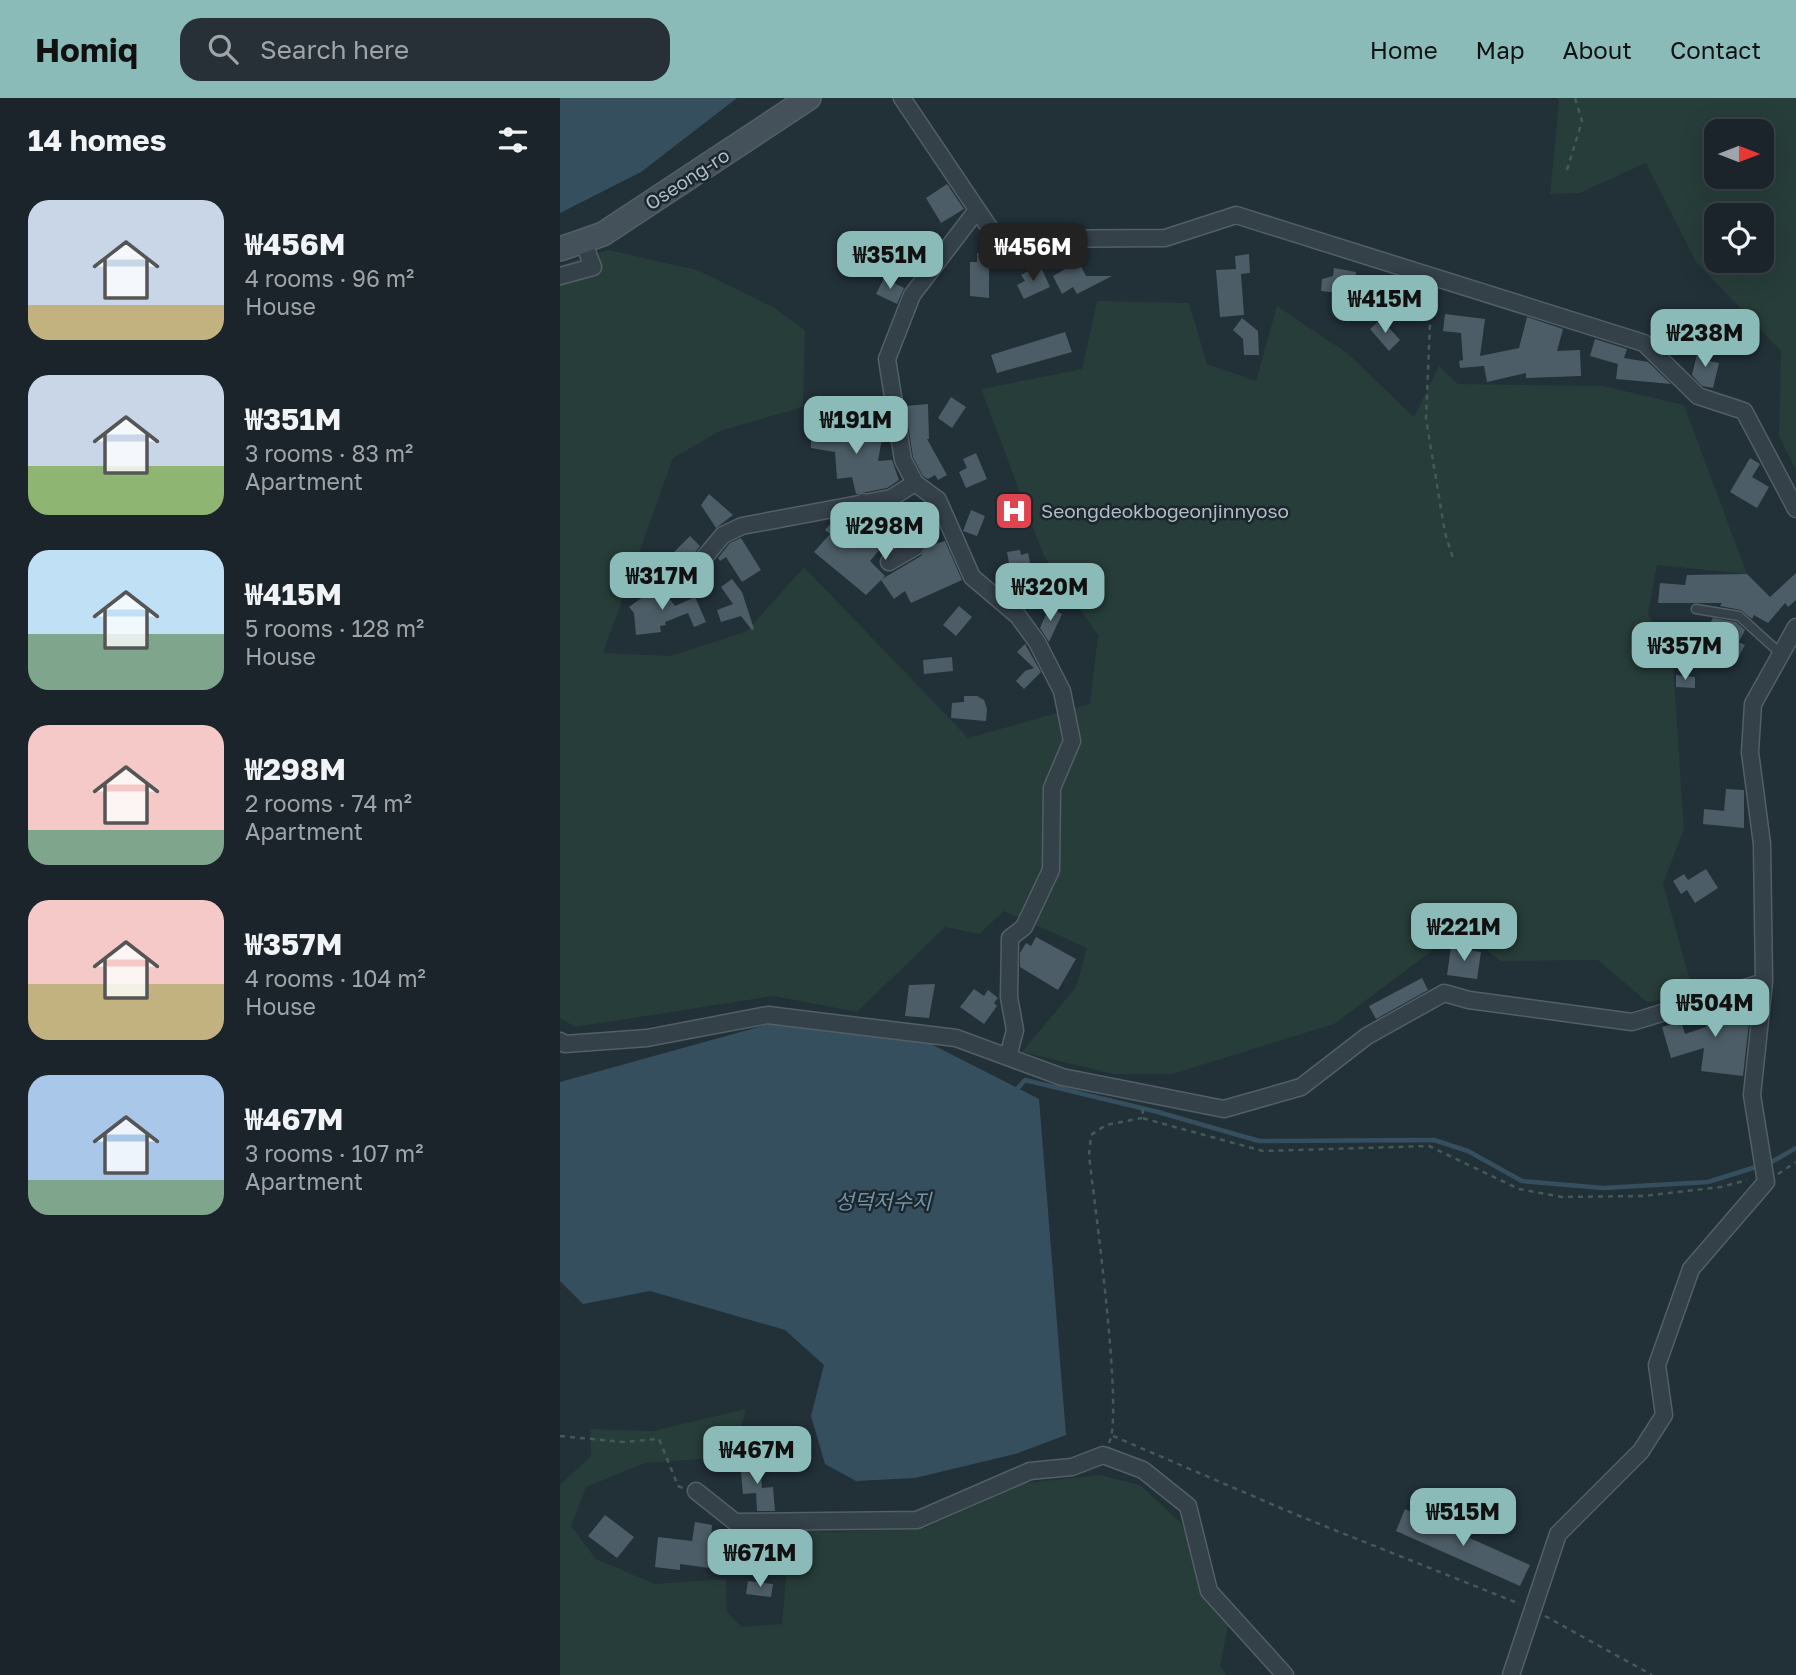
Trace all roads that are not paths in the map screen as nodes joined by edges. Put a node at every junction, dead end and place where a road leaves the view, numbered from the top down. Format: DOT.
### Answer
graph roads {
  1 [pos="809,98"];
  2 [pos="902,98"];
  3 [pos="977,210"];
  4 [pos="583,241"];
  5 [pos="560,249"];
  6 [pos="560,276"];
  7 [pos="915,483"];
  8 [pos="863,502"];
  9 [pos="1796,509"];
  10 [pos="889,562"];
  11 [pos="683,583"];
  12 [pos="1696,609"];
  13 [pos="1796,626"];
  14 [pos="1780,653"];
  15 [pos="1764,982"];
  16 [pos="560,1041"];
  17 [pos="1008,1058"];
  18 [pos="696,1491"];
  19 [pos="1285,1675"];
  20 [pos="1511,1675"];
  1 -- 4 [label="main road, Oseong-ro"];
  2 -- 3 [label="street"];
  3 -- 7 [label="street"];
  3 -- 9 [label="street"];
  4 -- 5 [label="main road, Oseong-ro"];
  4 -- 6 [label="street"];
  7 -- 8 [label="street"];
  7 -- 17 [label="street"];
  8 -- 10 [label="street"];
  8 -- 11 [label="street"];
  12 -- 14 [label="lane"];
  13 -- 14 [label="street"];
  14 -- 15 [label="street"];
  15 -- 17 [label="street"];
  15 -- 20 [label="street"];
  16 -- 17 [label="street"];
  18 -- 19 [label="street"];
}
